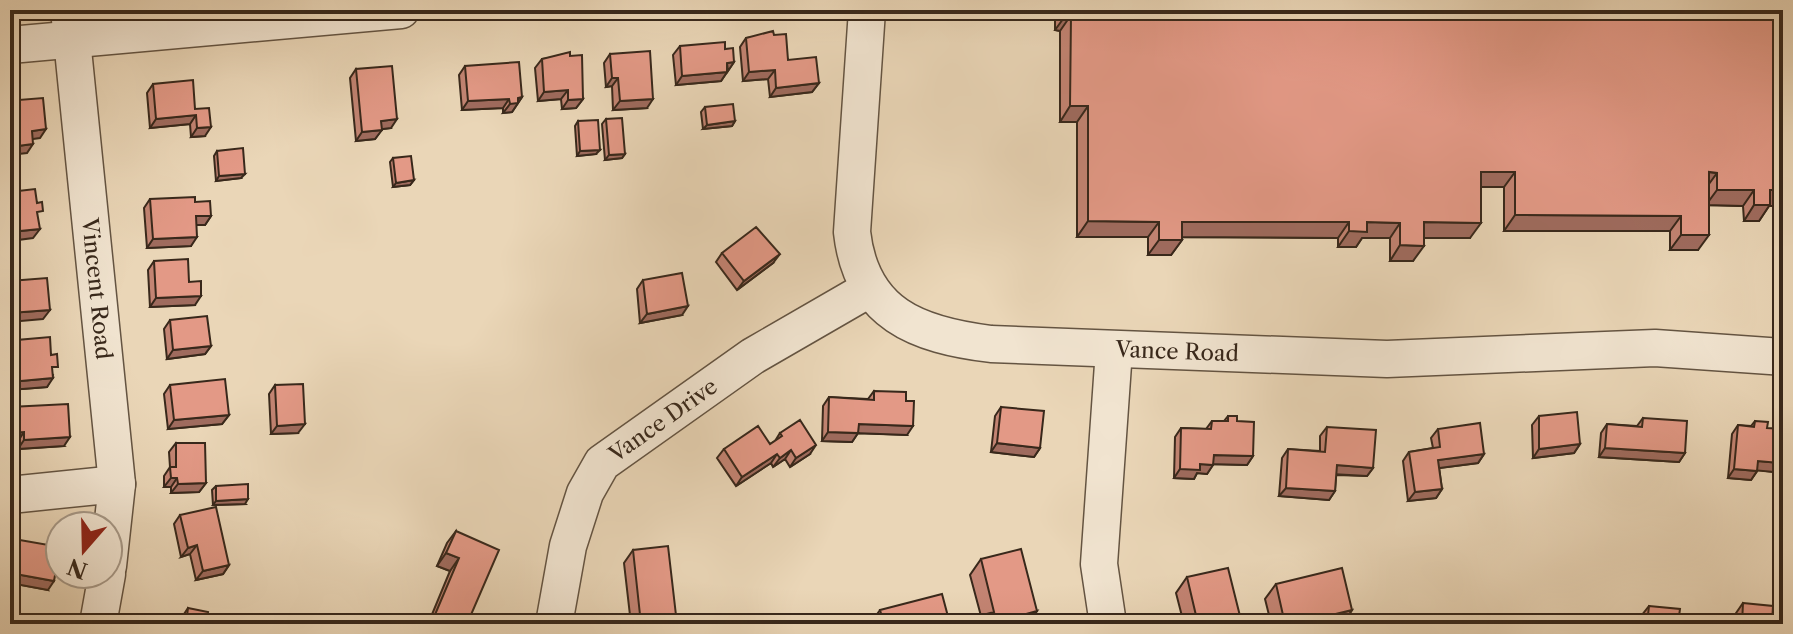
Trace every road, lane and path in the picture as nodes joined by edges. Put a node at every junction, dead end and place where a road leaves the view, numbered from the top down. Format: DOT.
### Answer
graph roads {
  1 [pos="401,10"];
  2 [pos="867,10"];
  3 [pos="70,24"];
  4 [pos="10,45"];
  5 [pos="869,289"];
  6 [pos="1114,350"];
  7 [pos="1783,357"];
  8 [pos="117,484"];
  9 [pos="10,495"];
  10 [pos="114,510"];
  11 [pos="104,590"];
  12 [pos="98,624"];
  13 [pos="554,624"];
  14 [pos="1108,624"];
  1 -- 3 [label="street"];
  2 -- 5 [label="street, Vance Road"];
  3 -- 4 [label="street"];
  3 -- 8 [label="street, Vincent Road"];
  5 -- 6 [label="street, Vance Road"];
  5 -- 13 [label="street, Vance Drive"];
  6 -- 7 [label="street, Vance Road"];
  6 -- 14 [label="street"];
  8 -- 9 [label="street"];
  8 -- 10 [label="street, Vincent Road"];
  11 -- 12 [label="street"];
}
